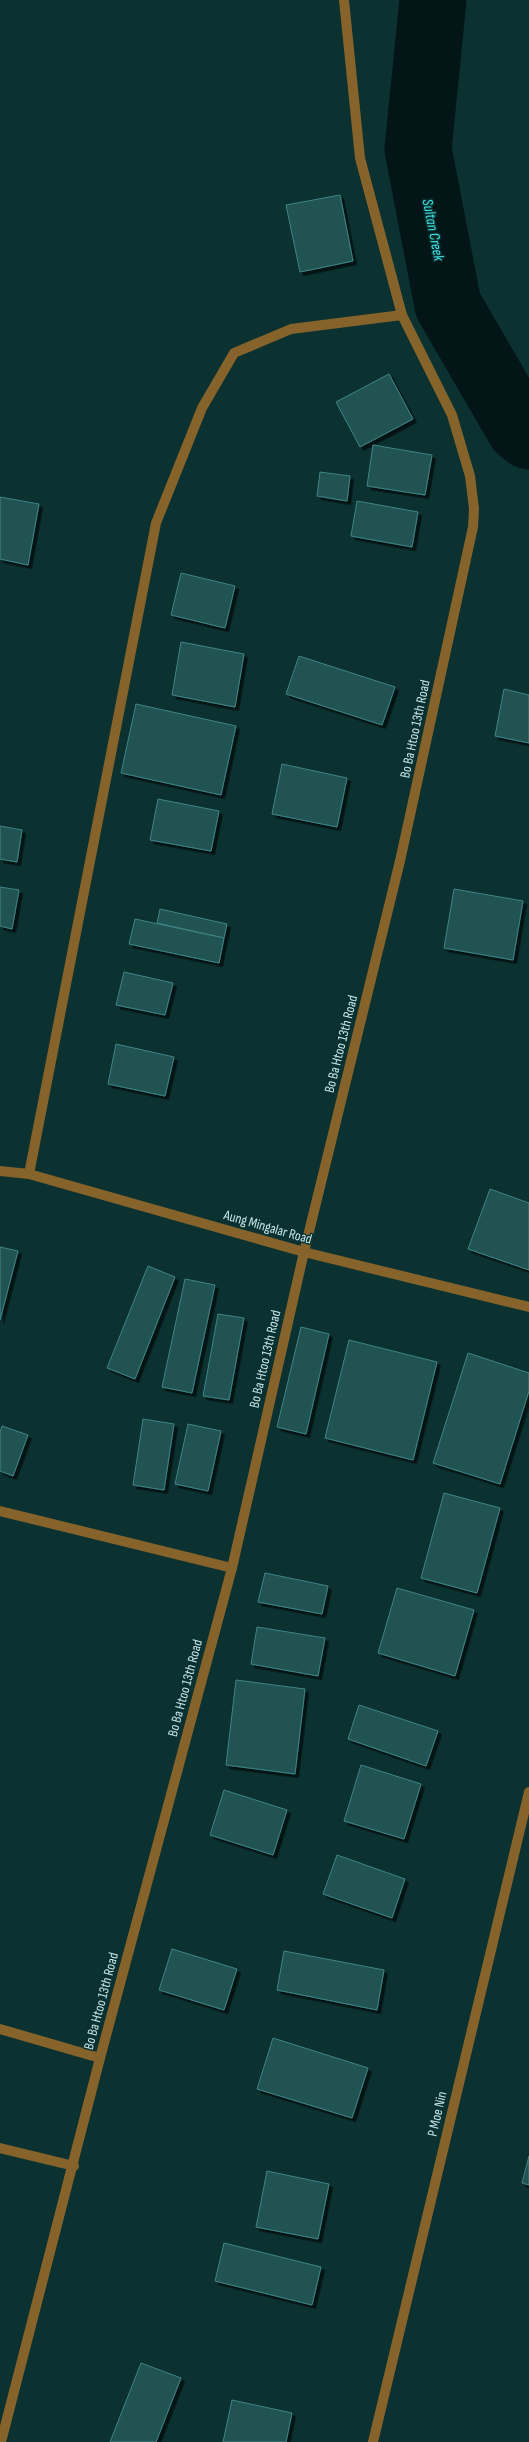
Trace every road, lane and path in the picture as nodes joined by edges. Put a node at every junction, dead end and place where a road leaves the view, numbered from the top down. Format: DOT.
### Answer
graph roads {
  1 [pos="344,0"];
  2 [pos="402,315"];
  3 [pos="0,1172"];
  4 [pos="29,1174"];
  5 [pos="304,1252"];
  6 [pos="529,1307"];
  7 [pos="0,1511"];
  8 [pos="232,1568"];
  9 [pos="529,1792"];
  10 [pos="0,2030"];
  11 [pos="100,2058"];
  12 [pos="0,2148"];
  13 [pos="74,2166"];
  14 [pos="0,2442"];
  15 [pos="373,2442"];
  1 -- 2 [label="street, Bo Ba Htoo 13th Road"];
  2 -- 4 [label="street"];
  2 -- 5 [label="street, Bo Ba Htoo 13th Road"];
  3 -- 4 [label="street, Aung Mingalar Road"];
  4 -- 5 [label="street, Aung Mingalar Road"];
  5 -- 6 [label="street, Aung Mingalar Road"];
  5 -- 8 [label="street, Bo Ba Htoo 13th Road"];
  7 -- 8 [label="street"];
  8 -- 11 [label="street, Bo Ba Htoo 13th Road"];
  9 -- 15 [label="street, P Moe Nin"];
  10 -- 11 [label="street"];
  11 -- 13 [label="street, Bo Ba Htoo 13th Road"];
  12 -- 13 [label="street"];
  13 -- 14 [label="street, Bo Ba Htoo 13th Road"];
}
